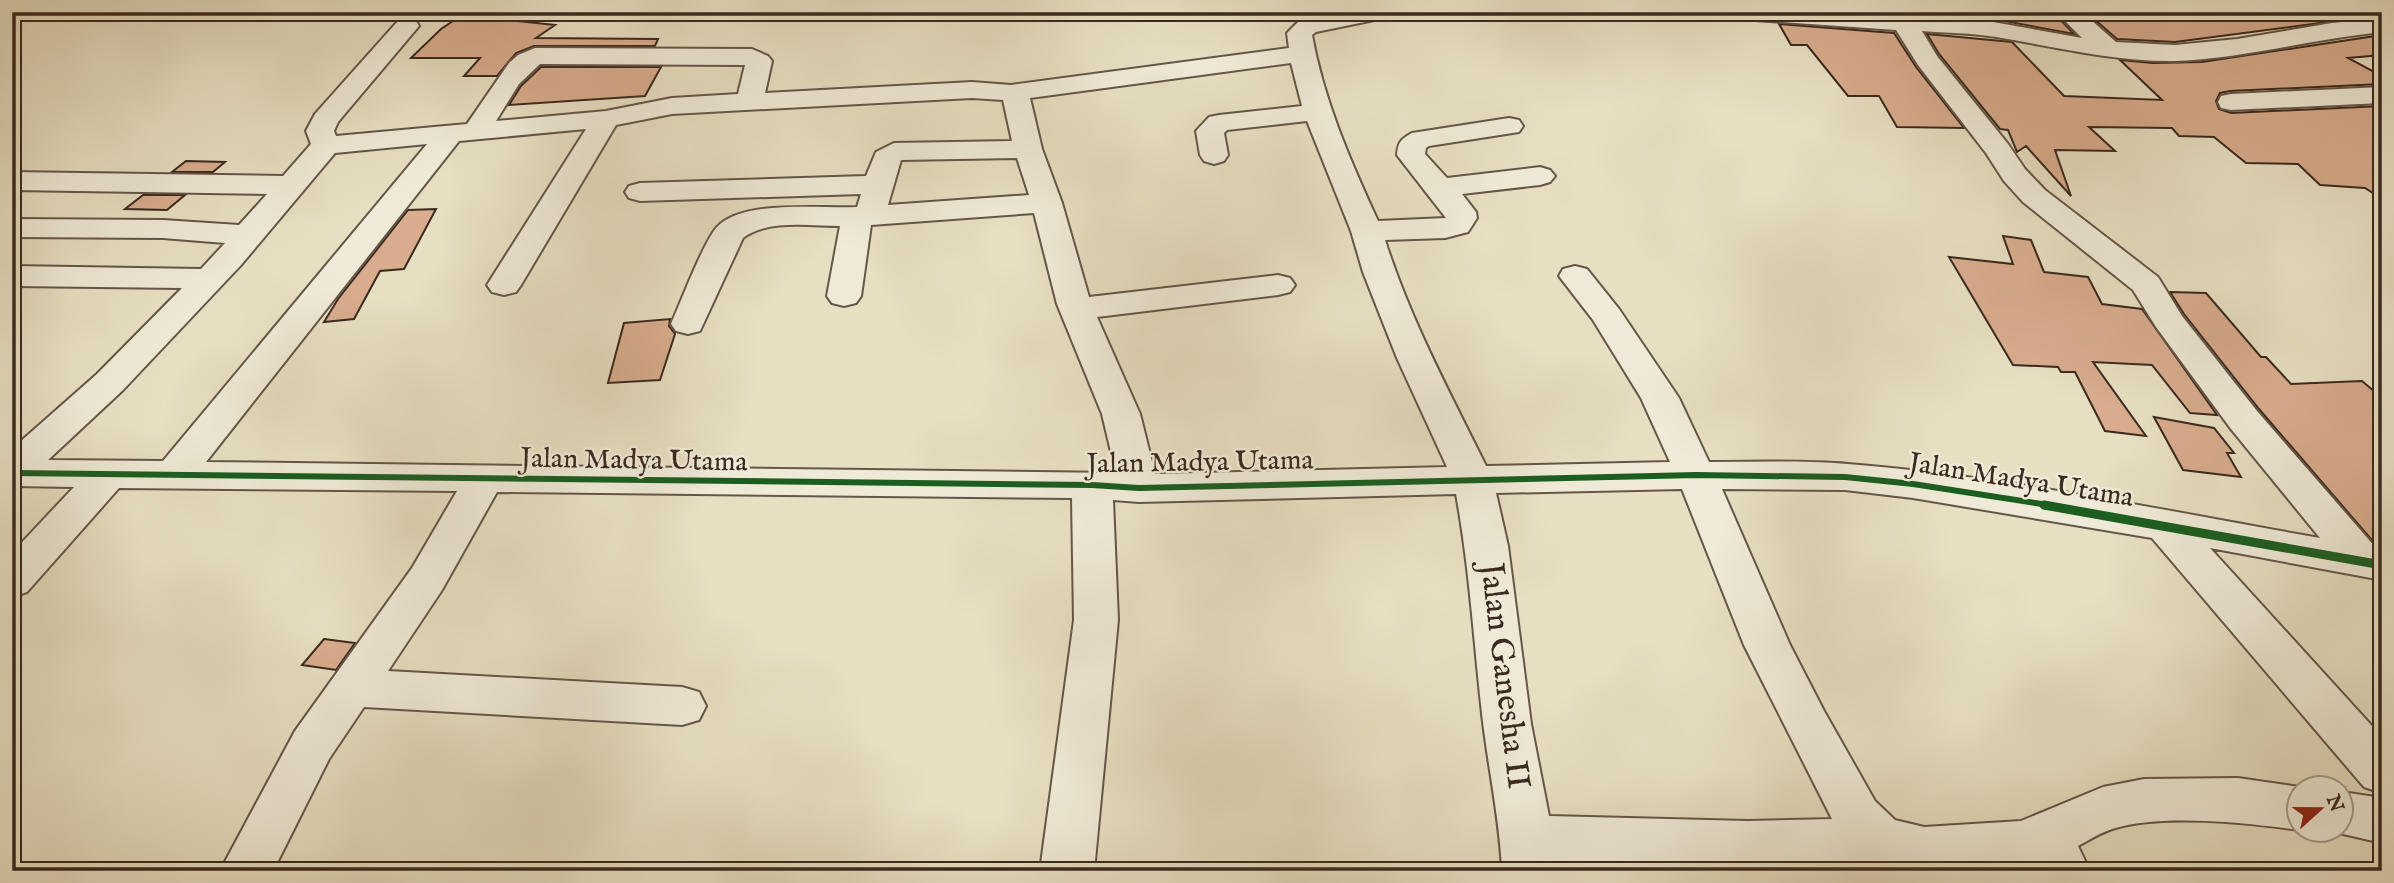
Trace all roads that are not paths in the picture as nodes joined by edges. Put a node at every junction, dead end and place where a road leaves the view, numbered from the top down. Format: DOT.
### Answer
graph roads {
  1 [pos="1381,12"];
  2 [pos="1741,12"];
  3 [pos="2068,12"];
  4 [pos="1918,20"];
  5 [pos="407,26"];
  6 [pos="2382,26"];
  7 [pos="2351,27"];
  8 [pos="2382,47"];
  9 [pos="2110,50"];
  10 [pos="1303,54"];
  11 [pos="1011,93"];
  12 [pos="2382,95"];
  13 [pos="750,102"];
  14 [pos="2231,102"];
  15 [pos="1318,112"];
  16 [pos="606,119"];
  17 [pos="1509,126"];
  18 [pos="462,134"];
  19 [pos="326,145"];
  20 [pos="1028,149"];
  21 [pos="1214,155"];
  22 [pos="1540,176"];
  23 [pos="12,181"];
  24 [pos="293,185"];
  25 [pos="878,185"];
  26 [pos="1440,188"];
  27 [pos="640,192"];
  28 [pos="1047,203"];
  29 [pos="863,216"];
  30 [pos="12,228"];
  31 [pos="1367,231"];
  32 [pos="247,235"];
  33 [pos="1575,275"];
  34 [pos="12,276"];
  35 [pos="210,279"];
  36 [pos="504,285"];
  37 [pos="1278,285"];
  38 [pos="844,296"];
  39 [pos="1077,309"];
  40 [pos="688,324"];
  41 [pos="12,472"];
  42 [pos="109,474"];
  43 [pos="174,475"];
  44 [pos="1696,475"];
  45 [pos="484,480"];
  46 [pos="1474,482"];
  47 [pos="1092,485"];
  48 [pos="1139,488"];
  49 [pos="2164,524"];
  50 [pos="2372,564"];
  51 [pos="12,581"];
  52 [pos="351,688"];
  53 [pos="682,706"];
  54 [pos="2382,772"];
  55 [pos="2286,805"];
  56 [pos="2356,816"];
  57 [pos="2382,821"];
  58 [pos="1880,839"];
  59 [pos="2054,854"];
  60 [pos="1528,855"];
  61 [pos="246,871"];
  62 [pos="1067,871"];
  1 -- 10 [label="street"];
  2 -- 4 [label="street"];
  3 -- 9 [label="street"];
  4 -- 9 [label="street"];
  4 -- 50 [label="street"];
  5 -- 19 [label="street"];
  6 -- 7 [label="street"];
  7 -- 8 [label="street"];
  7 -- 9 [label="street"];
  10 -- 11 [label="street"];
  10 -- 15 [label="street, Jalan Ganesha II"];
  11 -- 13 [label="street"];
  11 -- 20 [label="street"];
  12 -- 14 [label="street"];
  13 -- 16 [label="street"];
  13 -- 18 [label="street"];
  15 -- 21 [label="street"];
  15 -- 31 [label="street, Jalan Ganesha II"];
  16 -- 18 [label="street"];
  16 -- 36 [label="street"];
  17 -- 26 [label="street"];
  18 -- 19 [label="street"];
  18 -- 43 [label="street"];
  19 -- 24 [label="street"];
  20 -- 25 [label="street"];
  20 -- 28 [label="street"];
  22 -- 26 [label="street"];
  23 -- 24 [label="street"];
  24 -- 32 [label="street"];
  25 -- 27 [label="street"];
  25 -- 29 [label="street"];
  26 -- 31 [label="street"];
  28 -- 29 [label="street"];
  28 -- 39 [label="street"];
  29 -- 38 [label="street"];
  29 -- 40 [label="street"];
  30 -- 32 [label="street"];
  31 -- 46 [label="street, Jalan Ganesha II"];
  32 -- 35 [label="street"];
  33 -- 44 [label="street"];
  34 -- 35 [label="street"];
  35 -- 41 [label="street"];
  37 -- 39 [label="street"];
  39 -- 48 [label="street"];
  41 -- 42 [label="street, Jalan Madya Utama"];
  42 -- 43 [label="street, Jalan Madya Utama"];
  42 -- 51 [label="street"];
  43 -- 45 [label="street, Jalan Madya Utama"];
  44 -- 46 [label="street, Jalan Madya Utama"];
  44 -- 49 [label="street, Jalan Madya Utama"];
  44 -- 58 [label="street"];
  45 -- 47 [label="street, Jalan Madya Utama"];
  45 -- 52 [label="street"];
  46 -- 48 [label="street, Jalan Madya Utama"];
  46 -- 60 [label="street, Jalan Ganesha II"];
  47 -- 48 [label="street, Jalan Madya Utama"];
  47 -- 62 [label="street"];
  49 -- 50 [label="street, Jalan Madya Utama"];
  49 -- 54 [label="street"];
  52 -- 53 [label="street"];
  52 -- 61 [label="street"];
  55 -- 59 [label="street"];
  56 -- 57 [label="street"];
  58 -- 59 [label="street"];
  58 -- 60 [label="street"];
}
